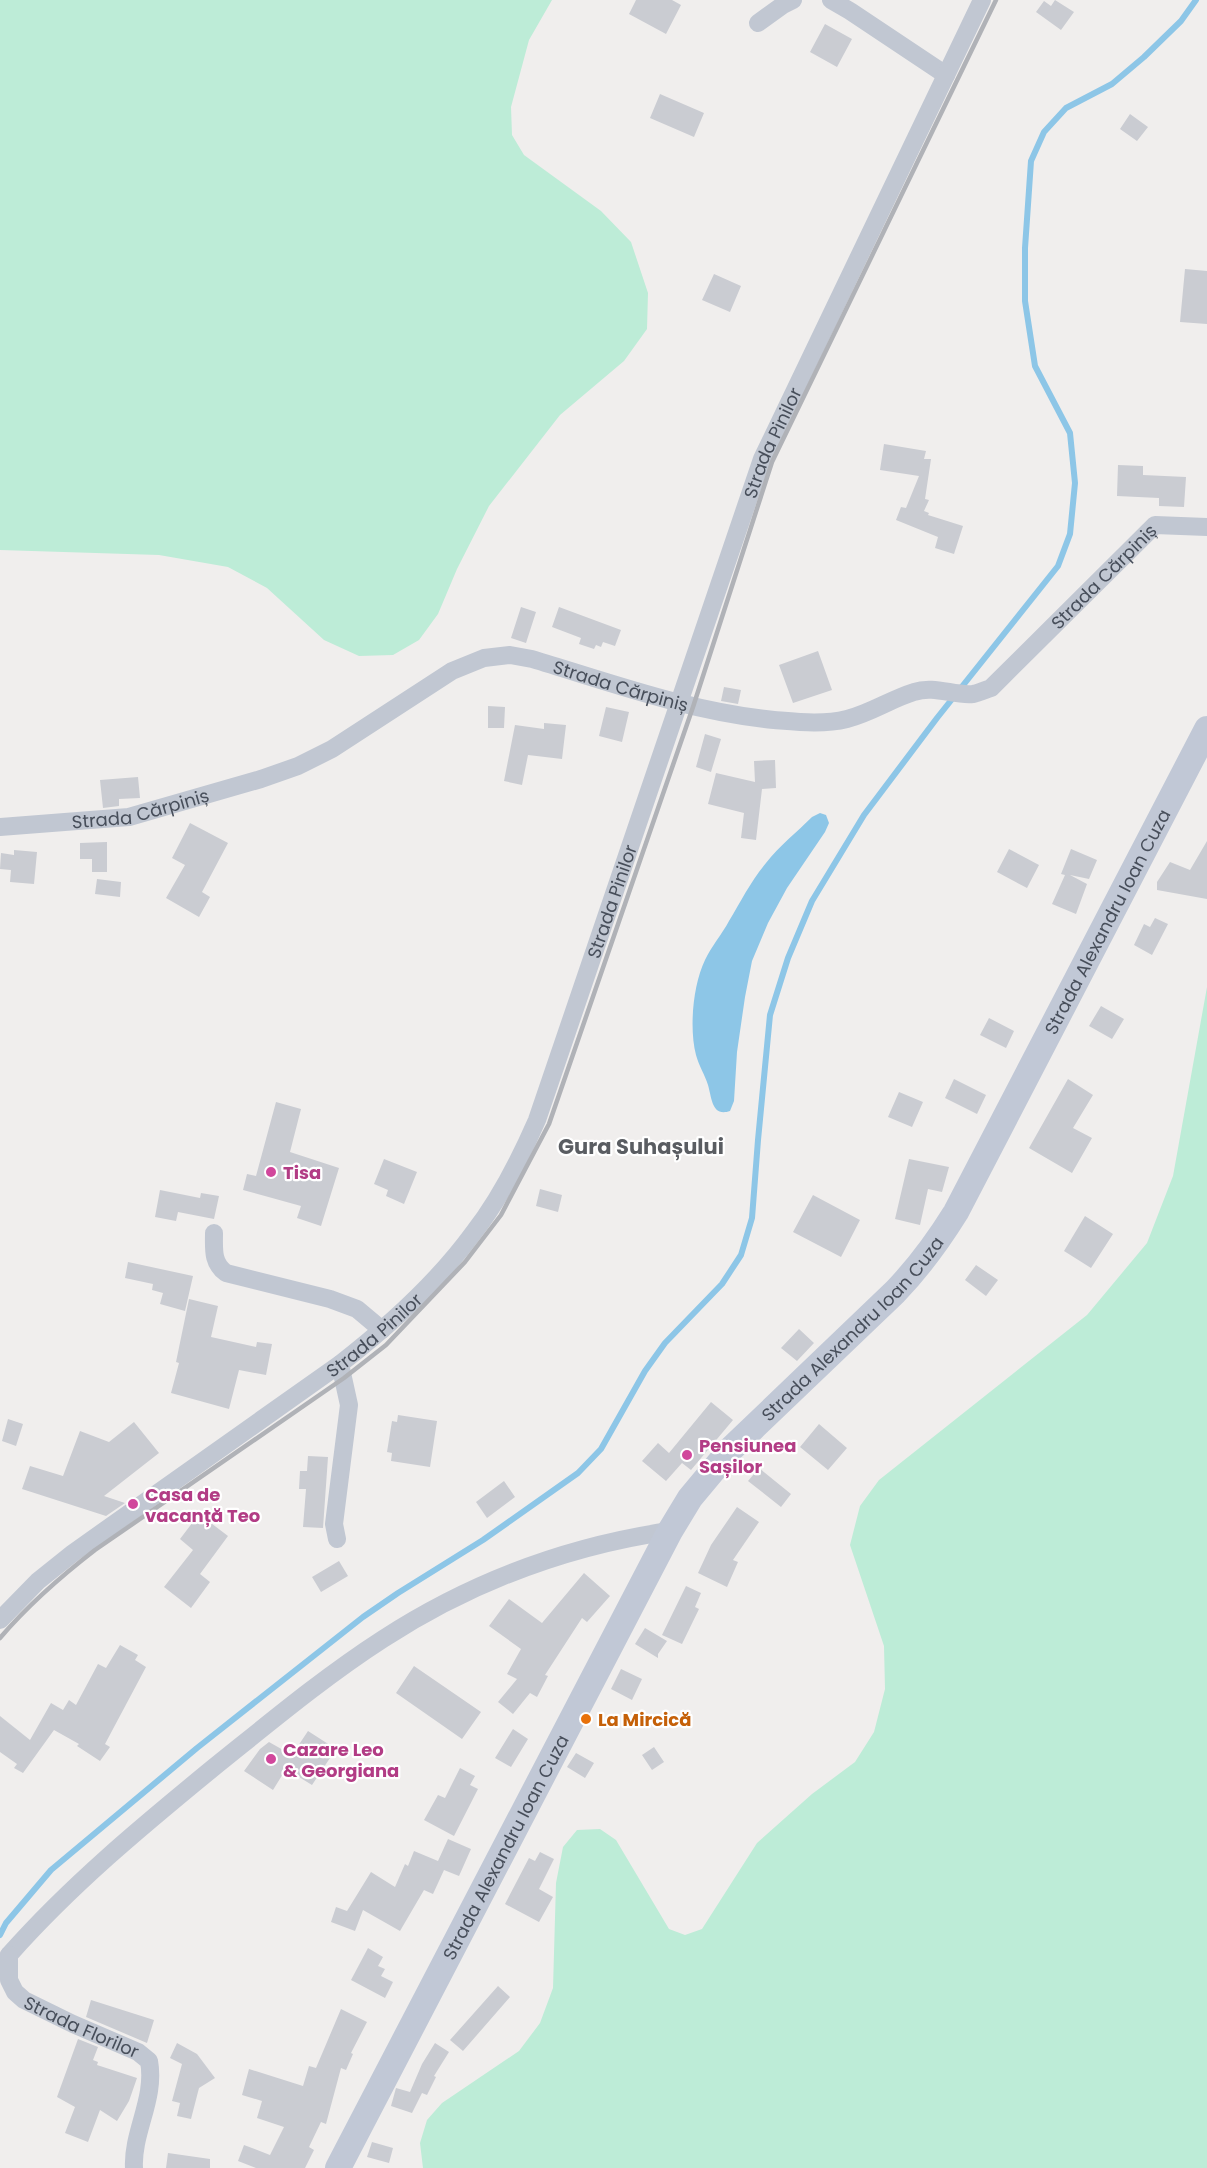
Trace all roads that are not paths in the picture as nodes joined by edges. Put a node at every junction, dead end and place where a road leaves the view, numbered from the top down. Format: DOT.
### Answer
graph roads {
  1 [pos="793,0"];
  2 [pos="831,0"];
  3 [pos="982,0"];
  4 [pos="759,24"];
  5 [pos="946,75"];
  6 [pos="1207,527"];
  7 [pos="680,704"];
  8 [pos="1207,729"];
  9 [pos="0,827"];
  10 [pos="214,1233"];
  11 [pos="382,1330"];
  12 [pos="340,1364"];
  13 [pos="670,1530"];
  14 [pos="337,1539"];
  15 [pos="0,1620"];
  16 [pos="4,1953"];
  17 [pos="134,2168"];
  18 [pos="339,2168"];
  1 -- 4 [label="street"];
  2 -- 5 [label="street"];
  3 -- 5 [label="street, Strada Pinilor"];
  5 -- 7 [label="street, Strada Pinilor"];
  6 -- 7 [label="street, Strada Cărpiniș"];
  7 -- 9 [label="street, Strada Cărpiniș"];
  7 -- 11 [label="street, Strada Pinilor"];
  8 -- 13 [label="main road, Strada Alexandru Ioan Cuza"];
  10 -- 11 [label="street"];
  11 -- 12 [label="street, Strada Pinilor"];
  12 -- 14 [label="street"];
  12 -- 15 [label="street, Strada Pinilor"];
  13 -- 16 [label="street"];
  13 -- 18 [label="main road, Strada Alexandru Ioan Cuza"];
  16 -- 17 [label="street, Strada Florilor"];
}
